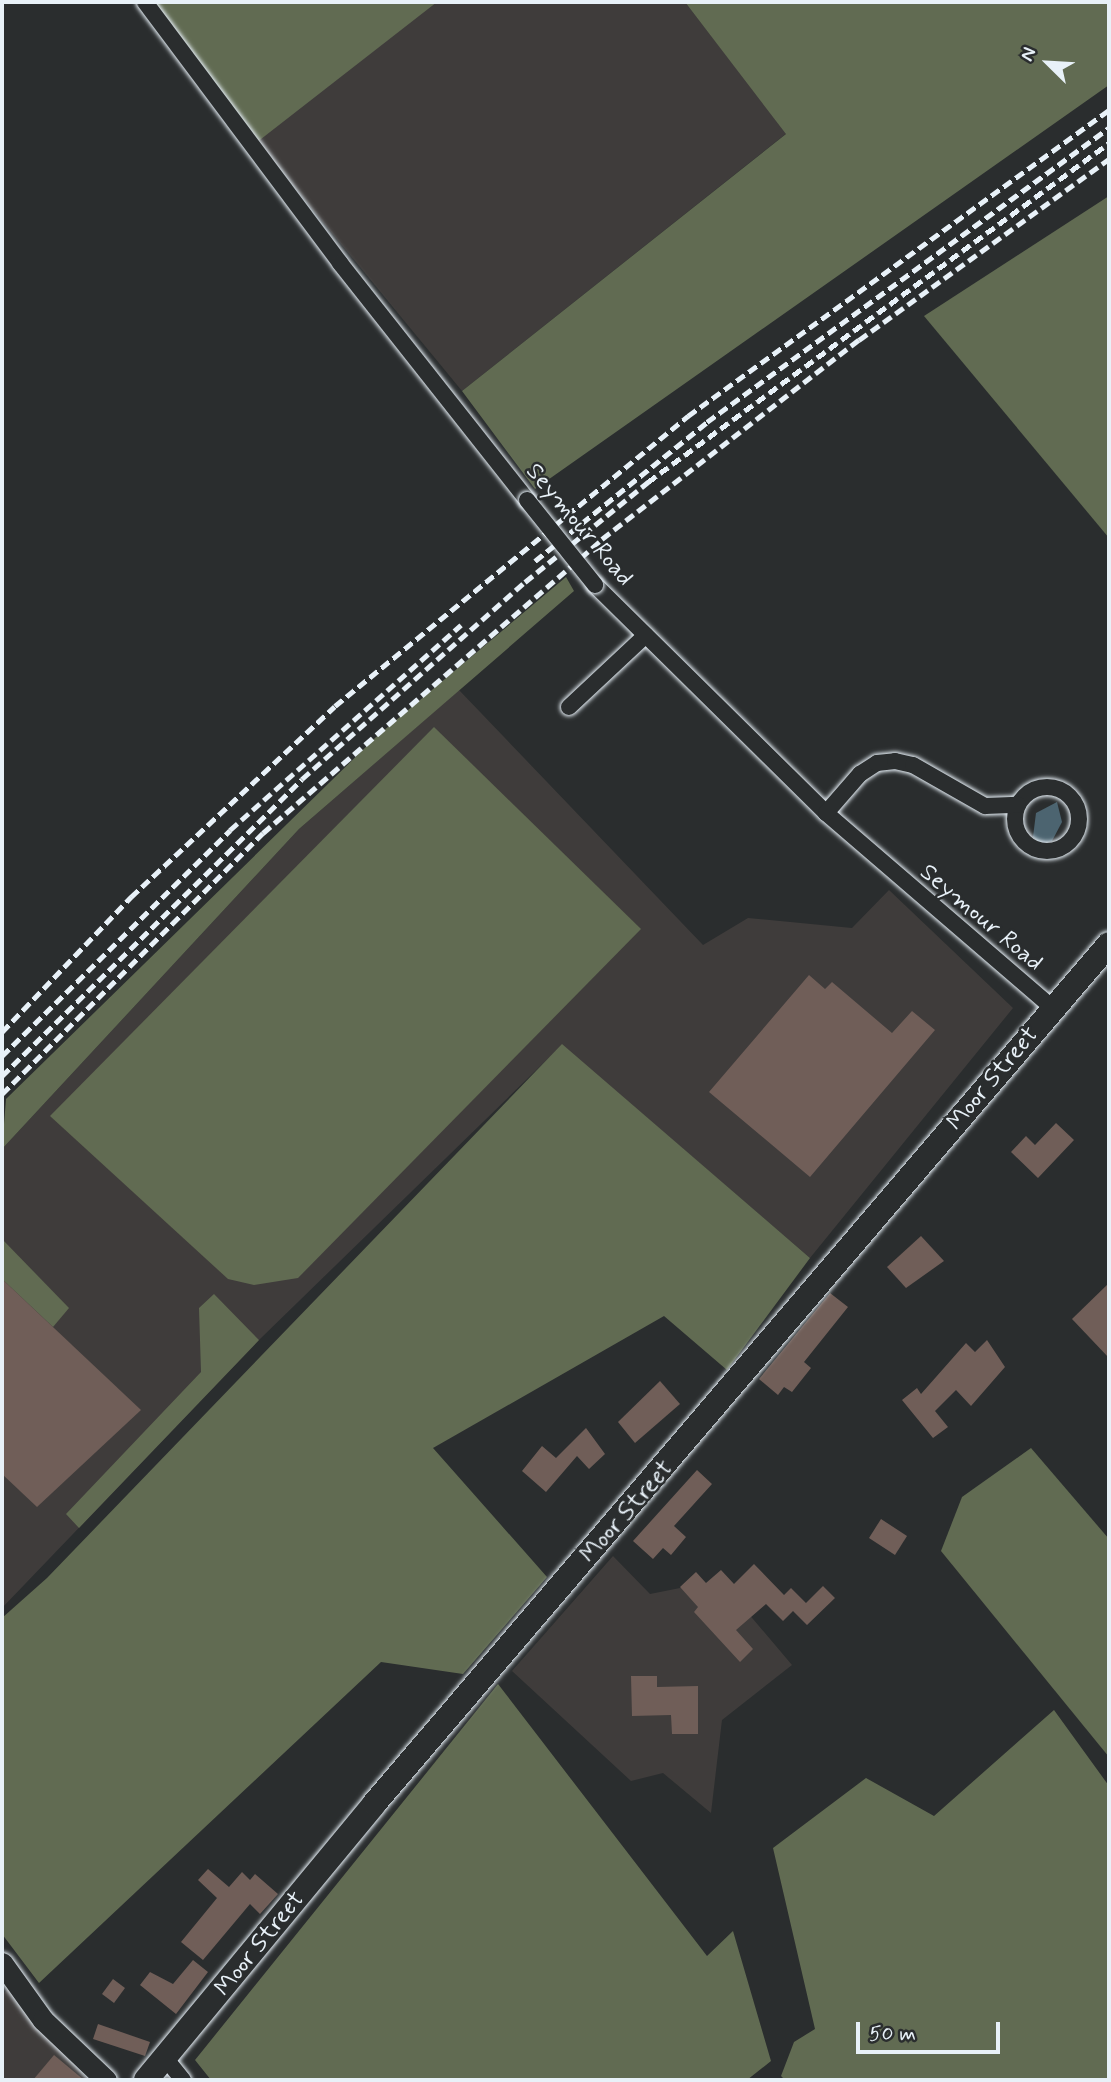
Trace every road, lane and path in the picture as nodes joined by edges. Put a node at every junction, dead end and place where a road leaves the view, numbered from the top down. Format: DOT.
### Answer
graph roads {
  1 [pos="145,2"];
  2 [pos="646,635"];
  3 [pos="569,707"];
  4 [pos="1018,805"];
  5 [pos="826,813"];
  6 [pos="1109,944"];
  7 [pos="1053,1008"];
  8 [pos="2,1963"];
  9 [pos="166,2059"];
  10 [pos="106,2080"];
  11 [pos="146,2080"];
  12 [pos="183,2080"];
  1 -- 2 [label="street, Seymour Road, bridge"];
  2 -- 3 [label="street"];
  2 -- 5 [label="street, Seymour Road"];
  4 -- 4 [label="street"];
  4 -- 5 [label="street"];
  5 -- 7 [label="street, Seymour Road"];
  6 -- 7 [label="main road, Moor Street"];
  7 -- 9 [label="main road, Moor Street"];
  8 -- 10 [label="street"];
  9 -- 11 [label="main road, Moor Street"];
  9 -- 12 [label="street"];
}
